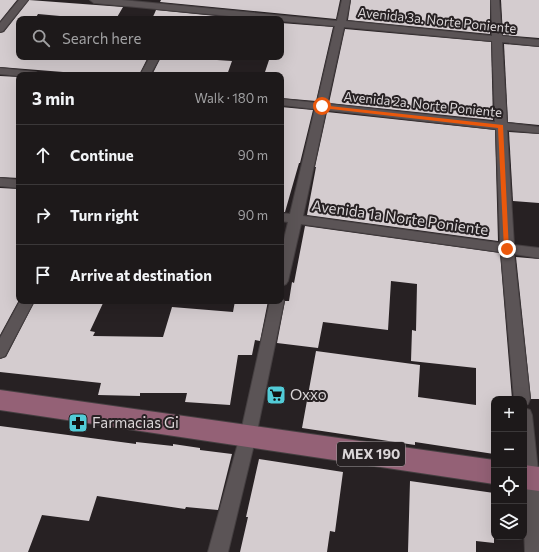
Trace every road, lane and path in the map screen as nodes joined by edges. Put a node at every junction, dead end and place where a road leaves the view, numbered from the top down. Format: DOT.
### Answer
graph roads {
  1 [pos="24,0"];
  2 [pos="94,0"];
  3 [pos="346,0"];
  4 [pos="495,0"];
  5 [pos="183,4"];
  6 [pos="177,16"];
  7 [pos="282,16"];
  8 [pos="284,16"];
  9 [pos="340,23"];
  10 [pos="0,29"];
  11 [pos="498,39"];
  12 [pos="539,43"];
  13 [pos="153,60"];
  14 [pos="0,71"];
  15 [pos="147,72"];
  16 [pos="16,73"];
  17 [pos="284,102"];
  18 [pos="322,106"];
  19 [pos="501,126"];
  20 [pos="539,130"];
  21 [pos="0,182"];
  22 [pos="16,184"];
  23 [pos="288,218"];
  24 [pos="507,249"];
  25 [pos="539,253"];
  26 [pos="284,254"];
  27 [pos="24,304"];
  28 [pos="276,304"];
  29 [pos="0,352"];
  30 [pos="522,396"];
  31 [pos="0,400"];
  32 [pos="526,432"];
  33 [pos="248,436"];
  34 [pos="491,472"];
  35 [pos="531,478"];
  36 [pos="218,552"];
  37 [pos="535,552"];
  1 -- 10 [label="street"];
  2 -- 5 [label="street, Avenida 3a. Norte Poniente"];
  3 -- 9 [label="street"];
  4 -- 11 [label="street"];
  5 -- 6 [label="street"];
  5 -- 7 [label="street, Avenida 3a. Norte Poniente"];
  8 -- 9 [label="street, Avenida 3a. Norte Poniente"];
  9 -- 11 [label="street, Avenida 3a. Norte Poniente"];
  9 -- 18 [label="street"];
  11 -- 12 [label="street, Avenida 3a. Norte Poniente"];
  11 -- 19 [label="street"];
  13 -- 15 [label="street"];
  14 -- 16 [label="street"];
  17 -- 18 [label="street, Avenida 2a. Norte Poniente"];
  18 -- 19 [label="street, Avenida 2a. Norte Poniente"];
  18 -- 23 [label="street"];
  19 -- 20 [label="street, Avenida 2a. Norte Poniente"];
  19 -- 24 [label="street"];
  21 -- 22 [label="street"];
  23 -- 24 [label="street, Avenida 1a Norte Poniente"];
  23 -- 26 [label="street"];
  24 -- 25 [label="street, Avenida 1a Norte Poniente"];
  24 -- 30 [label="street"];
  27 -- 29 [label="street"];
  28 -- 33 [label="street"];
  31 -- 33 [label="main road, MEX 190"];
  32 -- 35 [label="street"];
  33 -- 34 [label="main road, MEX 190"];
  33 -- 36 [label="street"];
  35 -- 37 [label="street"];
}
